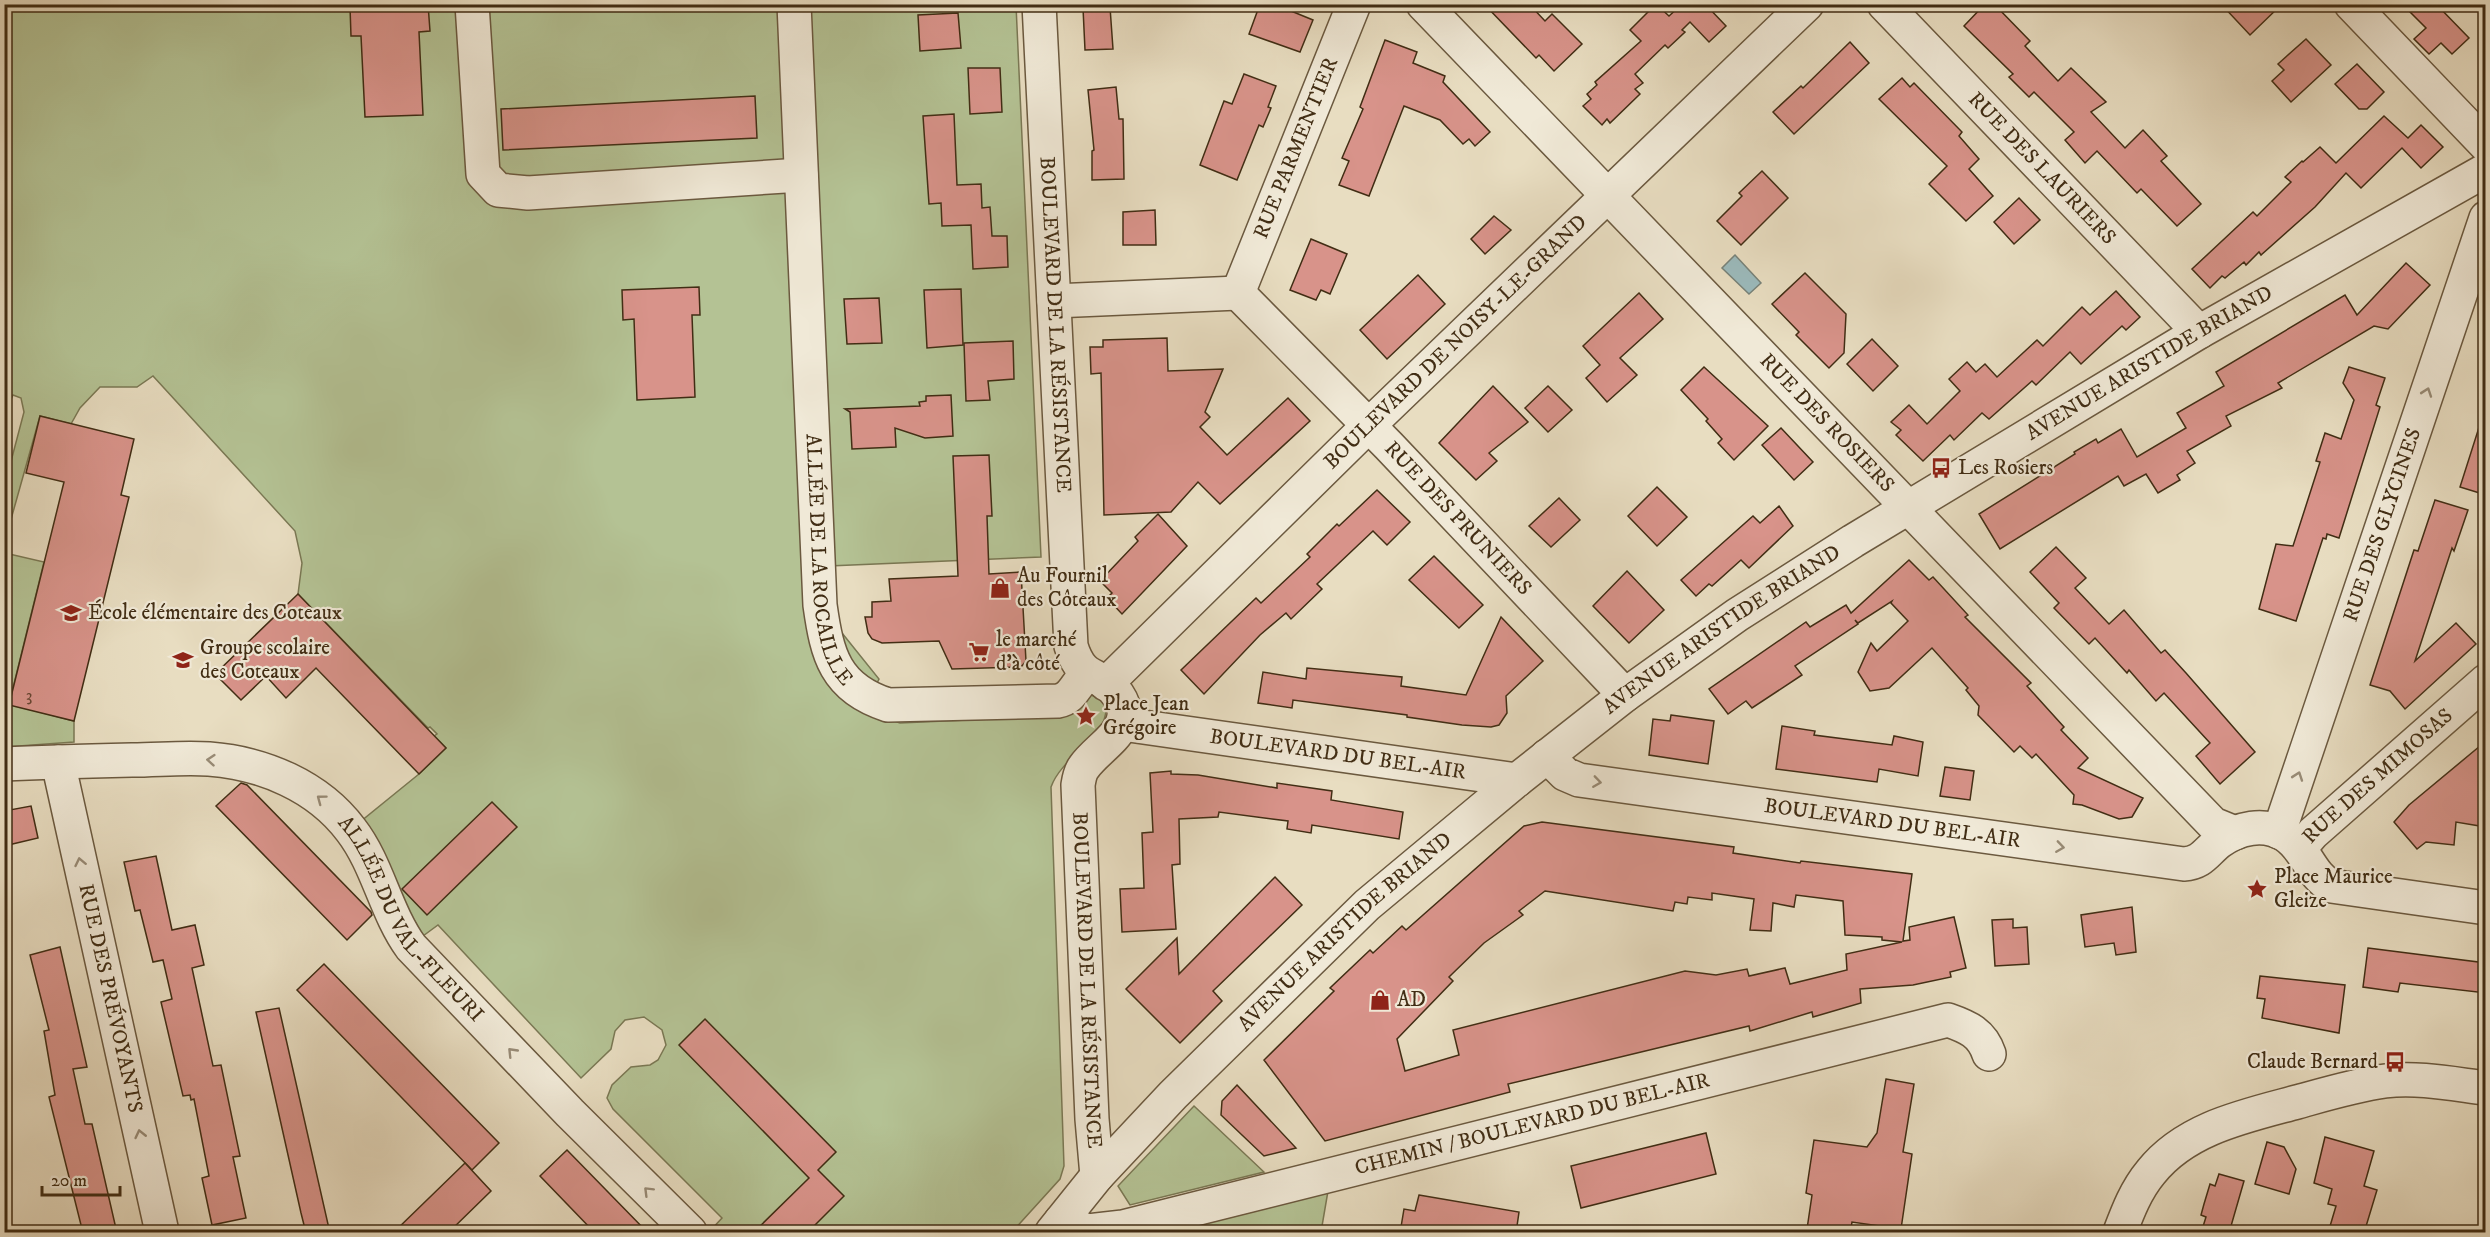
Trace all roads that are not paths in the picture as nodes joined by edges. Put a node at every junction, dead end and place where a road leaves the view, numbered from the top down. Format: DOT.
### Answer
graph roads {
  1 [pos="472,4"];
  2 [pos="794,4"];
  3 [pos="1039,4"];
  4 [pos="1354,4"];
  5 [pos="1423,4"];
  6 [pos="1807,4"];
  7 [pos="1884,4"];
  8 [pos="2351,4"];
  9 [pos="2486,145"];
  10 [pos="2486,170"];
  11 [pos="801,175"];
  12 [pos="1607,197"];
  13 [pos="2486,218"];
  14 [pos="1238,293"];
  15 [pos="1054,301"];
  16 [pos="2199,332"];
  17 [pos="1368,426"];
  18 [pos="1907,509"];
  19 [pos="1098,679"];
  20 [pos="2486,681"];
  21 [pos="1624,695"];
  22 [pos="1122,724"];
  23 [pos="1547,756"];
  24 [pos="58,762"];
  25 [pos="4,764"];
  26 [pos="1517,780"];
  27 [pos="2235,833"];
  28 [pos="2290,840"];
  29 [pos="2486,908"];
  30 [pos="1989,1054"];
  31 [pos="2486,1088"];
  32 [pos="1097,1176"];
  33 [pos="1057,1227"];
  34 [pos="162,1233"];
  35 [pos="690,1233"];
  36 [pos="2120,1233"];
  1 -- 11 [label="street"];
  2 -- 11 [label="street, ALLÉE DE LA ROCAILLE"];
  3 -- 15 [label="street, BOULEVARD DE LA RÉSISTANCE"];
  4 -- 14 [label="street, RUE PARMENTIER"];
  5 -- 12 [label="street, RUE DES ROSIERS"];
  6 -- 12 [label="street, BOULEVARD DE NOISY-LE-GRAND"];
  7 -- 16 [label="street, RUE DES LAURIERS"];
  8 -- 9 [label="street"];
  10 -- 16 [label="street, AVENUE ARISTIDE BRIAND"];
  11 -- 19 [label="street, ALLÉE DE LA ROCAILLE"];
  12 -- 17 [label="street, BOULEVARD DE NOISY-LE-GRAND"];
  12 -- 18 [label="street, RUE DES ROSIERS"];
  28 -- 13 [label="street, RUE DES GLYCINES, one-way"];
  14 -- 15 [label="street"];
  14 -- 17 [label="street, RUE DES PRUNIERS"];
  15 -- 19 [label="street, BOULEVARD DE LA RÉSISTANCE"];
  16 -- 18 [label="street, AVENUE ARISTIDE BRIAND"];
  17 -- 19 [label="street, BOULEVARD DE NOISY-LE-GRAND"];
  17 -- 21 [label="street, RUE DES PRUNIERS"];
  18 -- 21 [label="street, AVENUE ARISTIDE BRIAND"];
  18 -- 27 [label="street, RUE DES ROSIERS"];
  19 -- 22 [label="street"];
  20 -- 28 [label="street, RUE DES MIMOSAS"];
  21 -- 23 [label="street, AVENUE ARISTIDE BRIAND"];
  22 -- 26 [label="street, BOULEVARD DU BEL-AIR"];
  22 -- 32 [label="street, BOULEVARD DE LA RÉSISTANCE"];
  23 -- 26 [label="street, AVENUE ARISTIDE BRIAND"];
  23 -- 27 [label="street, BOULEVARD DU BEL-AIR, one-way"];
  24 -- 25 [label="street, ALLÉE DU VAL-FLEURI"];
  34 -- 24 [label="street, RUE DES PRÉVOYANTS, one-way"];
  35 -- 24 [label="street, ALLÉE DU VAL-FLEURI, one-way"];
  26 -- 32 [label="street, AVENUE ARISTIDE BRIAND"];
  27 -- 28 [label="street"];
  28 -- 29 [label="street"];
  30 -- 33 [label="street, CHEMIN / BOULEVARD DU BEL-AIR"];
  31 -- 36 [label="street"];
  32 -- 33 [label="street, AVENUE ARISTIDE BRIAND"];
}
